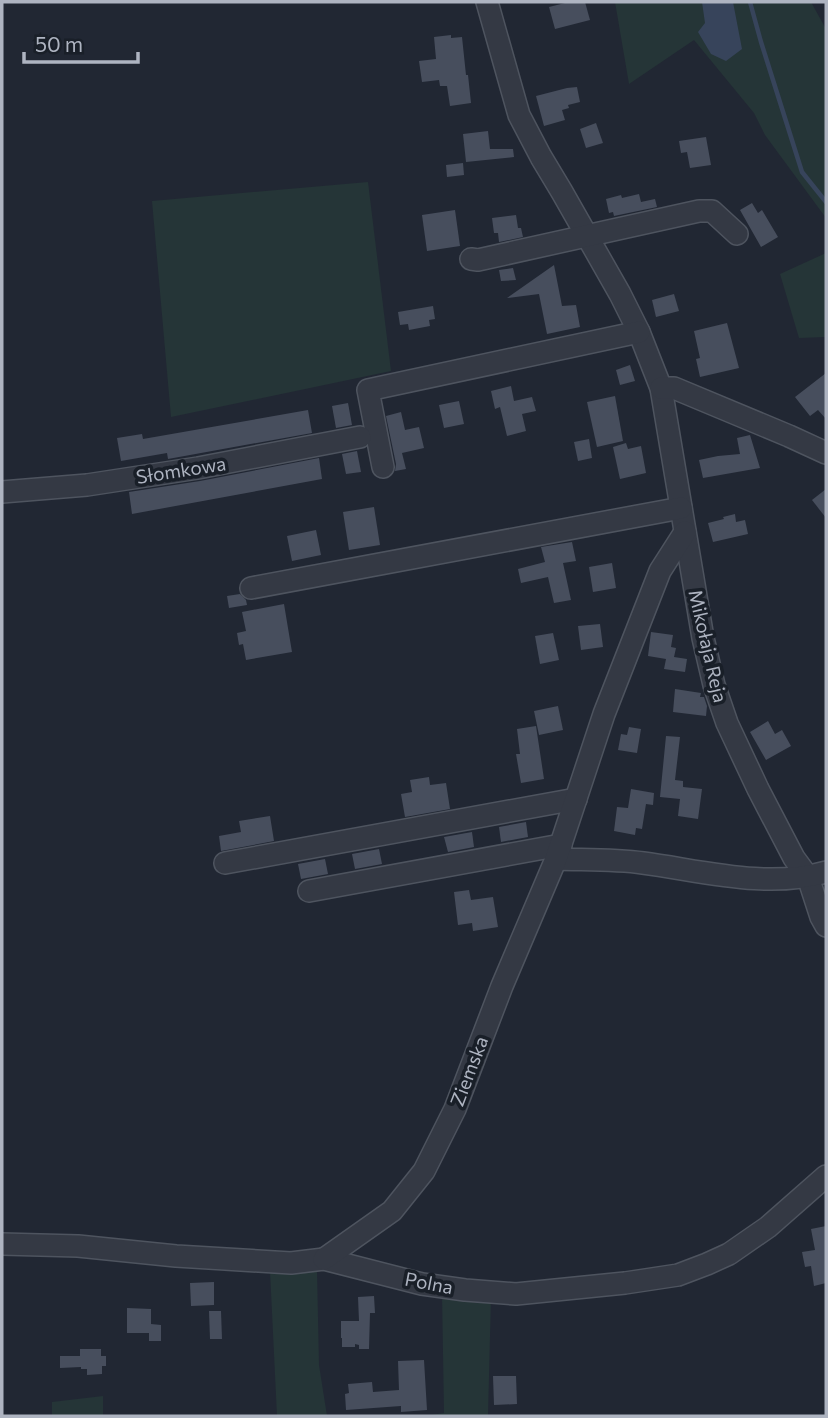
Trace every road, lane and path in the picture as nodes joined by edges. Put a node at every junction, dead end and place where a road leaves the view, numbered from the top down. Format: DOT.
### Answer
graph roads {
  1 [pos="487,2"];
  2 [pos="737,233"];
  3 [pos="587,237"];
  4 [pos="471,259"];
  5 [pos="639,332"];
  6 [pos="661,388"];
  7 [pos="360,437"];
  8 [pos="826,453"];
  9 [pos="383,467"];
  10 [pos="2,492"];
  11 [pos="681,508"];
  12 [pos="685,531"];
  13 [pos="251,588"];
  14 [pos="576,799"];
  15 [pos="559,852"];
  16 [pos="225,863"];
  17 [pos="817,875"];
  18 [pos="309,891"];
  19 [pos="826,926"];
  20 [pos="826,1176"];
  21 [pos="2,1244"];
  22 [pos="324,1259"];
  1 -- 3 [label="street, Mikołaja Reja"];
  2 -- 3 [label="street"];
  3 -- 4 [label="street"];
  3 -- 5 [label="street, Mikołaja Reja"];
  5 -- 6 [label="street, Mikołaja Reja"];
  5 -- 9 [label="street"];
  6 -- 8 [label="street"];
  6 -- 11 [label="street, Mikołaja Reja"];
  7 -- 10 [label="street, Słomkowa"];
  11 -- 12 [label="street, Mikołaja Reja"];
  11 -- 13 [label="street"];
  12 -- 14 [label="street, Ziemska"];
  12 -- 17 [label="street, Mikołaja Reja"];
  14 -- 15 [label="street, Ziemska"];
  14 -- 16 [label="street"];
  15 -- 17 [label="street"];
  15 -- 18 [label="street"];
  15 -- 22 [label="street, Ziemska"];
  17 -- 19 [label="street, Mikołaja Reja"];
  20 -- 22 [label="street, Polna"];
  21 -- 22 [label="street, Polna"];
}
